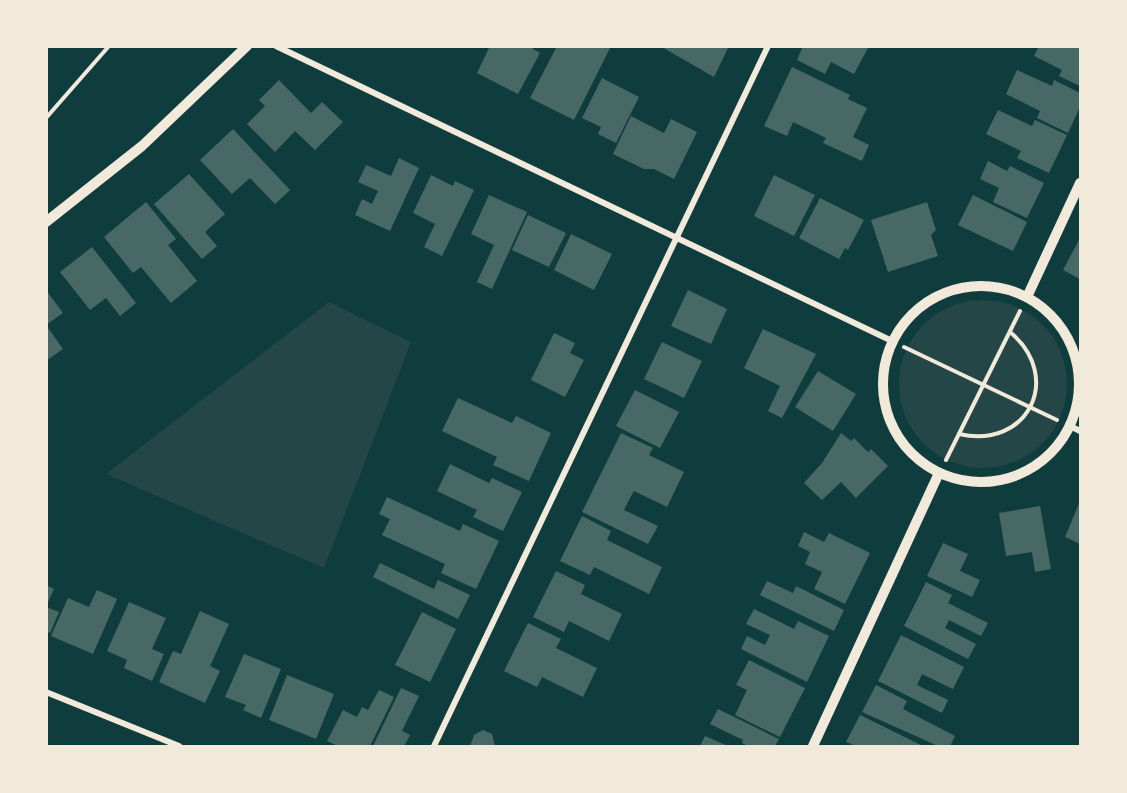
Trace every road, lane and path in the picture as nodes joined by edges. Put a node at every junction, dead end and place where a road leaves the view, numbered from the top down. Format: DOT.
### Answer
graph roads {
  1 [pos="108,46"];
  2 [pos="247,46"];
  3 [pos="276,46"];
  4 [pos="768,46"];
  5 [pos="46,118"];
  6 [pos="1080,183"];
  7 [pos="46,222"];
  8 [pos="678,239"];
  9 [pos="1027,297"];
  10 [pos="1010,332"];
  11 [pos="892,341"];
  12 [pos="983,385"];
  13 [pos="1030,407"];
  14 [pos="1075,428"];
  15 [pos="959,434"];
  16 [pos="939,474"];
  17 [pos="46,692"];
  18 [pos="179,747"];
  19 [pos="434,747"];
  20 [pos="813,747"];
  1 -- 5 [label="path"];
  2 -- 7 [label="street"];
  3 -- 8 [label="street"];
  4 -- 8 [label="street"];
  6 -- 9 [label="street"];
  8 -- 11 [label="street"];
  8 -- 19 [label="street"];
  9 -- 10 [label="path"];
  9 -- 11 [label="street"];
  9 -- 14 [label="street"];
  10 -- 12 [label="path"];
  10 -- 13 [label="path"];
  11 -- 12 [label="path"];
  11 -- 16 [label="street"];
  12 -- 13 [label="path"];
  12 -- 15 [label="path"];
  13 -- 14 [label="path"];
  13 -- 15 [label="path"];
  14 -- 16 [label="street"];
  15 -- 16 [label="path"];
  16 -- 20 [label="street"];
  17 -- 18 [label="street"];
}
